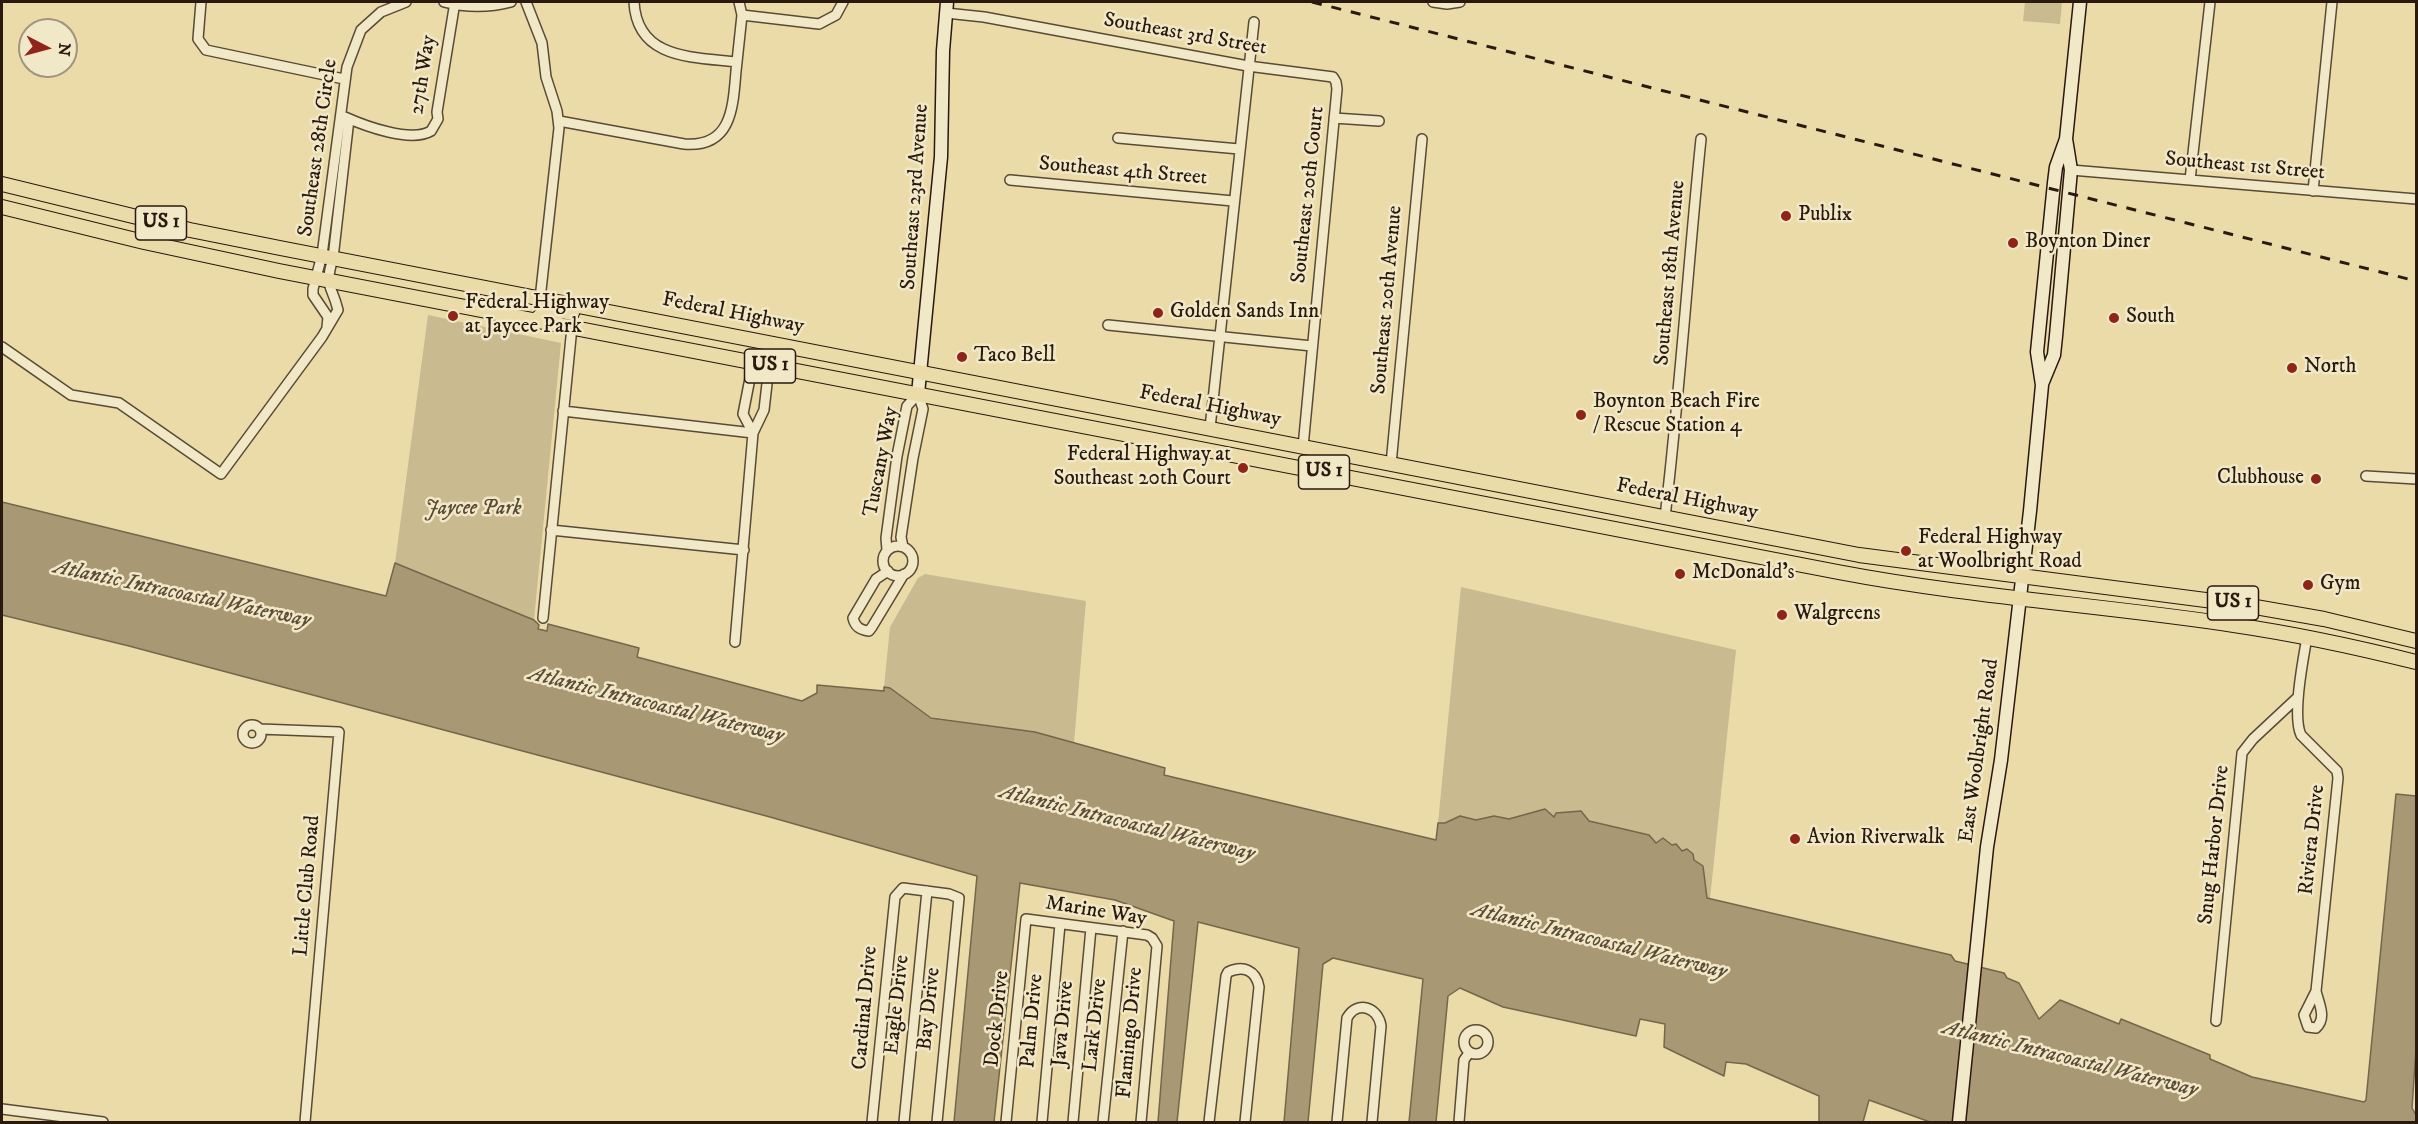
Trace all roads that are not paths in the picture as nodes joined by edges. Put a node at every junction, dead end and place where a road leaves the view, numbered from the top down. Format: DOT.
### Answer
graph roads {
  1 [pos="201,2"];
  2 [pos="405,2"];
  3 [pos="451,2"];
  4 [pos="511,2"];
  5 [pos="526,2"];
  6 [pos="634,2"];
  7 [pos="739,2"];
  8 [pos="843,2"];
  9 [pos="1433,2"];
  10 [pos="1460,2"];
  11 [pos="2080,2"];
  12 [pos="2210,2"];
  13 [pos="2332,2"];
  14 [pos="385,5"];
  15 [pos="947,7"];
  16 [pos="742,15"];
  17 [pos="1254,22"];
  18 [pos="737,62"];
  19 [pos="1248,66"];
  20 [pos="344,79"];
  21 [pos="1337,89"];
  22 [pos="344,117"];
  23 [pos="1334,118"];
  24 [pos="559,121"];
  25 [pos="1379,121"];
  26 [pos="1118,138"];
  27 [pos="1422,139"];
  28 [pos="1701,139"];
  29 [pos="2066,139"];
  30 [pos="1239,149"];
  31 [pos="2071,170"];
  32 [pos="1010,180"];
  33 [pos="2190,180"];
  34 [pos="2,184"];
  35 [pos="2313,191"];
  36 [pos="2416,199"];
  37 [pos="1233,201"];
  38 [pos="2,207"];
  39 [pos="327,257"];
  40 [pos="323,278"];
  41 [pos="540,299"];
  42 [pos="443,302"];
  43 [pos="642,318"];
  44 [pos="536,320"];
  45 [pos="1108,325"];
  46 [pos="572,327"];
  47 [pos="327,330"];
  48 [pos="1221,335"];
  49 [pos="788,346"];
  50 [pos="1312,346"];
  51 [pos="2,347"];
  52 [pos="753,363"];
  53 [pos="769,366"];
  54 [pos="921,372"];
  55 [pos="2042,385"];
  56 [pos="918,394"];
  57 [pos="563,411"];
  58 [pos="1210,428"];
  59 [pos="1102,431"];
  60 [pos="1228,432"];
  61 [pos="753,433"];
  62 [pos="1303,447"];
  63 [pos="1212,451"];
  64 [pos="1391,464"];
  65 [pos="2366,476"];
  66 [pos="2416,479"];
  67 [pos="1665,517"];
  68 [pos="1681,520"];
  69 [pos="551,530"];
  70 [pos="1639,533"];
  71 [pos="1660,538"];
  72 [pos="903,547"];
  73 [pos="744,550"];
  74 [pos="887,550"];
  75 [pos="888,571"];
  76 [pos="904,574"];
  77 [pos="2022,577"];
  78 [pos="2019,598"];
  79 [pos="2284,612"];
  80 [pos="543,618"];
  81 [pos="2332,621"];
  82 [pos="2250,627"];
  83 [pos="2307,637"];
  84 [pos="2416,641"];
  85 [pos="735,642"];
  86 [pos="2416,662"];
  87 [pos="2298,697"];
  88 [pos="260,729"];
  89 [pos="927,891"];
  90 [pos="1026,919"];
  91 [pos="1060,924"];
  92 [pos="1091,928"];
  93 [pos="1124,931"];
  94 [pos="1157,946"];
  95 [pos="2316,991"];
  96 [pos="2216,1021"];
  97 [pos="1469,1053"];
  98 [pos="2,1109"];
  99 [pos="103,1122"];
  100 [pos="305,1122"];
  101 [pos="872,1122"];
  102 [pos="904,1122"];
  103 [pos="937,1122"];
  104 [pos="1006,1122"];
  105 [pos="1042,1122"];
  106 [pos="1073,1122"];
  107 [pos="1104,1122"];
  108 [pos="1141,1122"];
  109 [pos="1209,1122"];
  110 [pos="1245,1122"];
  111 [pos="1337,1122"];
  112 [pos="1372,1122"];
  113 [pos="1459,1122"];
  114 [pos="1959,1122"];
  1 -- 20 [label="street"];
  2 -- 14 [label="street, Southeast 28th Circle"];
  3 -- 4 [label="street"];
  3 -- 22 [label="street, 27th Way"];
  5 -- 24 [label="street"];
  6 -- 18 [label="street"];
  7 -- 16 [label="street"];
  8 -- 16 [label="street"];
  9 -- 10 [label="street"];
  11 -- 29 [label="main road, East Woolbright Road"];
  12 -- 33 [label="street"];
  13 -- 35 [label="street"];
  14 -- 20 [label="street, Southeast 28th Circle"];
  15 -- 19 [label="street, Southeast 3rd Street"];
  15 -- 54 [label="main road, Southeast 23rd Avenue"];
  16 -- 18 [label="street"];
  17 -- 19 [label="street"];
  18 -- 24 [label="street"];
  19 -- 21 [label="street, Southeast 3rd Street"];
  19 -- 30 [label="street"];
  20 -- 22 [label="street, Southeast 28th Circle"];
  21 -- 23 [label="street, Southeast 20th Court"];
  22 -- 39 [label="street, Southeast 28th Circle"];
  23 -- 25 [label="street"];
  23 -- 50 [label="street, Southeast 20th Court"];
  24 -- 41 [label="street"];
  26 -- 30 [label="street"];
  27 -- 64 [label="street, Southeast 20th Avenue"];
  28 -- 67 [label="street, Southeast 18th Avenue"];
  29 -- 31 [label="main road, East Woolbright Road"];
  29 -- 55 [label="main road, East Woolbright Road"];
  30 -- 37 [label="street"];
  31 -- 33 [label="street, Southeast 1st Street"];
  31 -- 55 [label="main road, East Woolbright Road"];
  32 -- 37 [label="street, Southeast 4th Street"];
  33 -- 35 [label="street, Southeast 1st Street"];
  34 -- 39 [label="main road, Federal Highway / US 1"];
  35 -- 36 [label="street, Southeast 1st Street"];
  37 -- 48 [label="street"];
  38 -- 40 [label="main road, Federal Highway / US 1"];
  39 -- 40 [label="street, Southeast 28th Circle"];
  39 -- 41 [label="main road, Federal Highway / US 1"];
  40 -- 42 [label="main road, Federal Highway / US 1"];
  40 -- 47 [label="street"];
  40 -- 47 [label="street, Southeast 28th Circle"];
  41 -- 42 [label="main road"];
  41 -- 43 [label="main road, Federal Highway / US 1"];
  42 -- 44 [label="main road, Federal Highway / US 1"];
  43 -- 44 [label="main road"];
  43 -- 49 [label="main road, Federal Highway / US 1"];
  44 -- 46 [label="main road, Federal Highway / US 1"];
  45 -- 48 [label="street"];
  46 -- 52 [label="main road, Federal Highway / US 1"];
  46 -- 57 [label="street"];
  47 -- 51 [label="street"];
  48 -- 50 [label="street"];
  48 -- 58 [label="street"];
  49 -- 52 [label="main road"];
  49 -- 54 [label="main road, Federal Highway / US 1"];
  50 -- 62 [label="street, Southeast 20th Court"];
  52 -- 53 [label="main road, Federal Highway / US 1"];
  52 -- 61 [label="street"];
  53 -- 56 [label="main road, Federal Highway / US 1"];
  53 -- 61 [label="street"];
  54 -- 56 [label="main road, Southeast 23rd Avenue"];
  54 -- 58 [label="main road, Federal Highway / US 1"];
  55 -- 77 [label="main road, East Woolbright Road"];
  56 -- 59 [label="main road, Federal Highway / US 1"];
  56 -- 72 [label="street, Tuscany Way"];
  56 -- 74 [label="street, Tuscany Way"];
  57 -- 61 [label="street"];
  57 -- 69 [label="street"];
  58 -- 59 [label="main road"];
  58 -- 60 [label="main road, Federal Highway / US 1"];
  59 -- 63 [label="main road, Federal Highway / US 1"];
  60 -- 62 [label="main road, Federal Highway / US 1"];
  60 -- 63 [label="main road"];
  61 -- 73 [label="street"];
  62 -- 64 [label="main road, Federal Highway / US 1"];
  63 -- 70 [label="main road, Federal Highway / US 1"];
  64 -- 67 [label="main road, Federal Highway / US 1"];
  65 -- 66 [label="street"];
  67 -- 68 [label="main road, Federal Highway / US 1"];
  67 -- 70 [label="main road"];
  68 -- 71 [label="main road"];
  68 -- 77 [label="main road, Federal Highway / US 1"];
  69 -- 73 [label="street"];
  69 -- 80 [label="street"];
  70 -- 71 [label="main road, Federal Highway / US 1"];
  71 -- 78 [label="main road, Federal Highway / US 1"];
  72 -- 74 [label="street, Tuscany Way"];
  72 -- 76 [label="street, Tuscany Way"];
  73 -- 85 [label="street"];
  74 -- 75 [label="street, Tuscany Way"];
  75 -- 76 [label="street"];
  75 -- 76 [label="street, Tuscany Way"];
  77 -- 78 [label="main road, East Woolbright Road"];
  77 -- 79 [label="main road, Federal Highway / US 1"];
  78 -- 82 [label="main road, Federal Highway / US 1"];
  78 -- 114 [label="main road, East Woolbright Road"];
  79 -- 81 [label="main road, Federal Highway / US 1"];
  79 -- 82 [label="main road"];
  81 -- 83 [label="main road"];
  81 -- 84 [label="main road, Federal Highway / US 1"];
  82 -- 83 [label="main road, Federal Highway / US 1"];
  83 -- 86 [label="main road, Federal Highway / US 1"];
  83 -- 87 [label="street, Riviera Drive"];
  87 -- 95 [label="street, Riviera Drive"];
  87 -- 96 [label="street, Snug Harbor Drive"];
  88 -- 100 [label="street, Little Club Road"];
  89 -- 101 [label="street, Cardinal Drive"];
  89 -- 102 [label="street, Eagle Drive"];
  89 -- 103 [label="street, Bay Drive"];
  90 -- 91 [label="street, Marine Way"];
  90 -- 104 [label="street, Dock Drive"];
  91 -- 92 [label="street, Marine Way"];
  91 -- 105 [label="street, Palm Drive"];
  92 -- 93 [label="street, Marine Way"];
  92 -- 106 [label="street, Java Drive"];
  93 -- 94 [label="street, Marine Way"];
  93 -- 107 [label="street, Lark Drive"];
  94 -- 108 [label="street, Flamingo Drive"];
  97 -- 113 [label="street"];
  98 -- 99 [label="street"];
  109 -- 110 [label="street"];
  111 -- 112 [label="street"];
}
